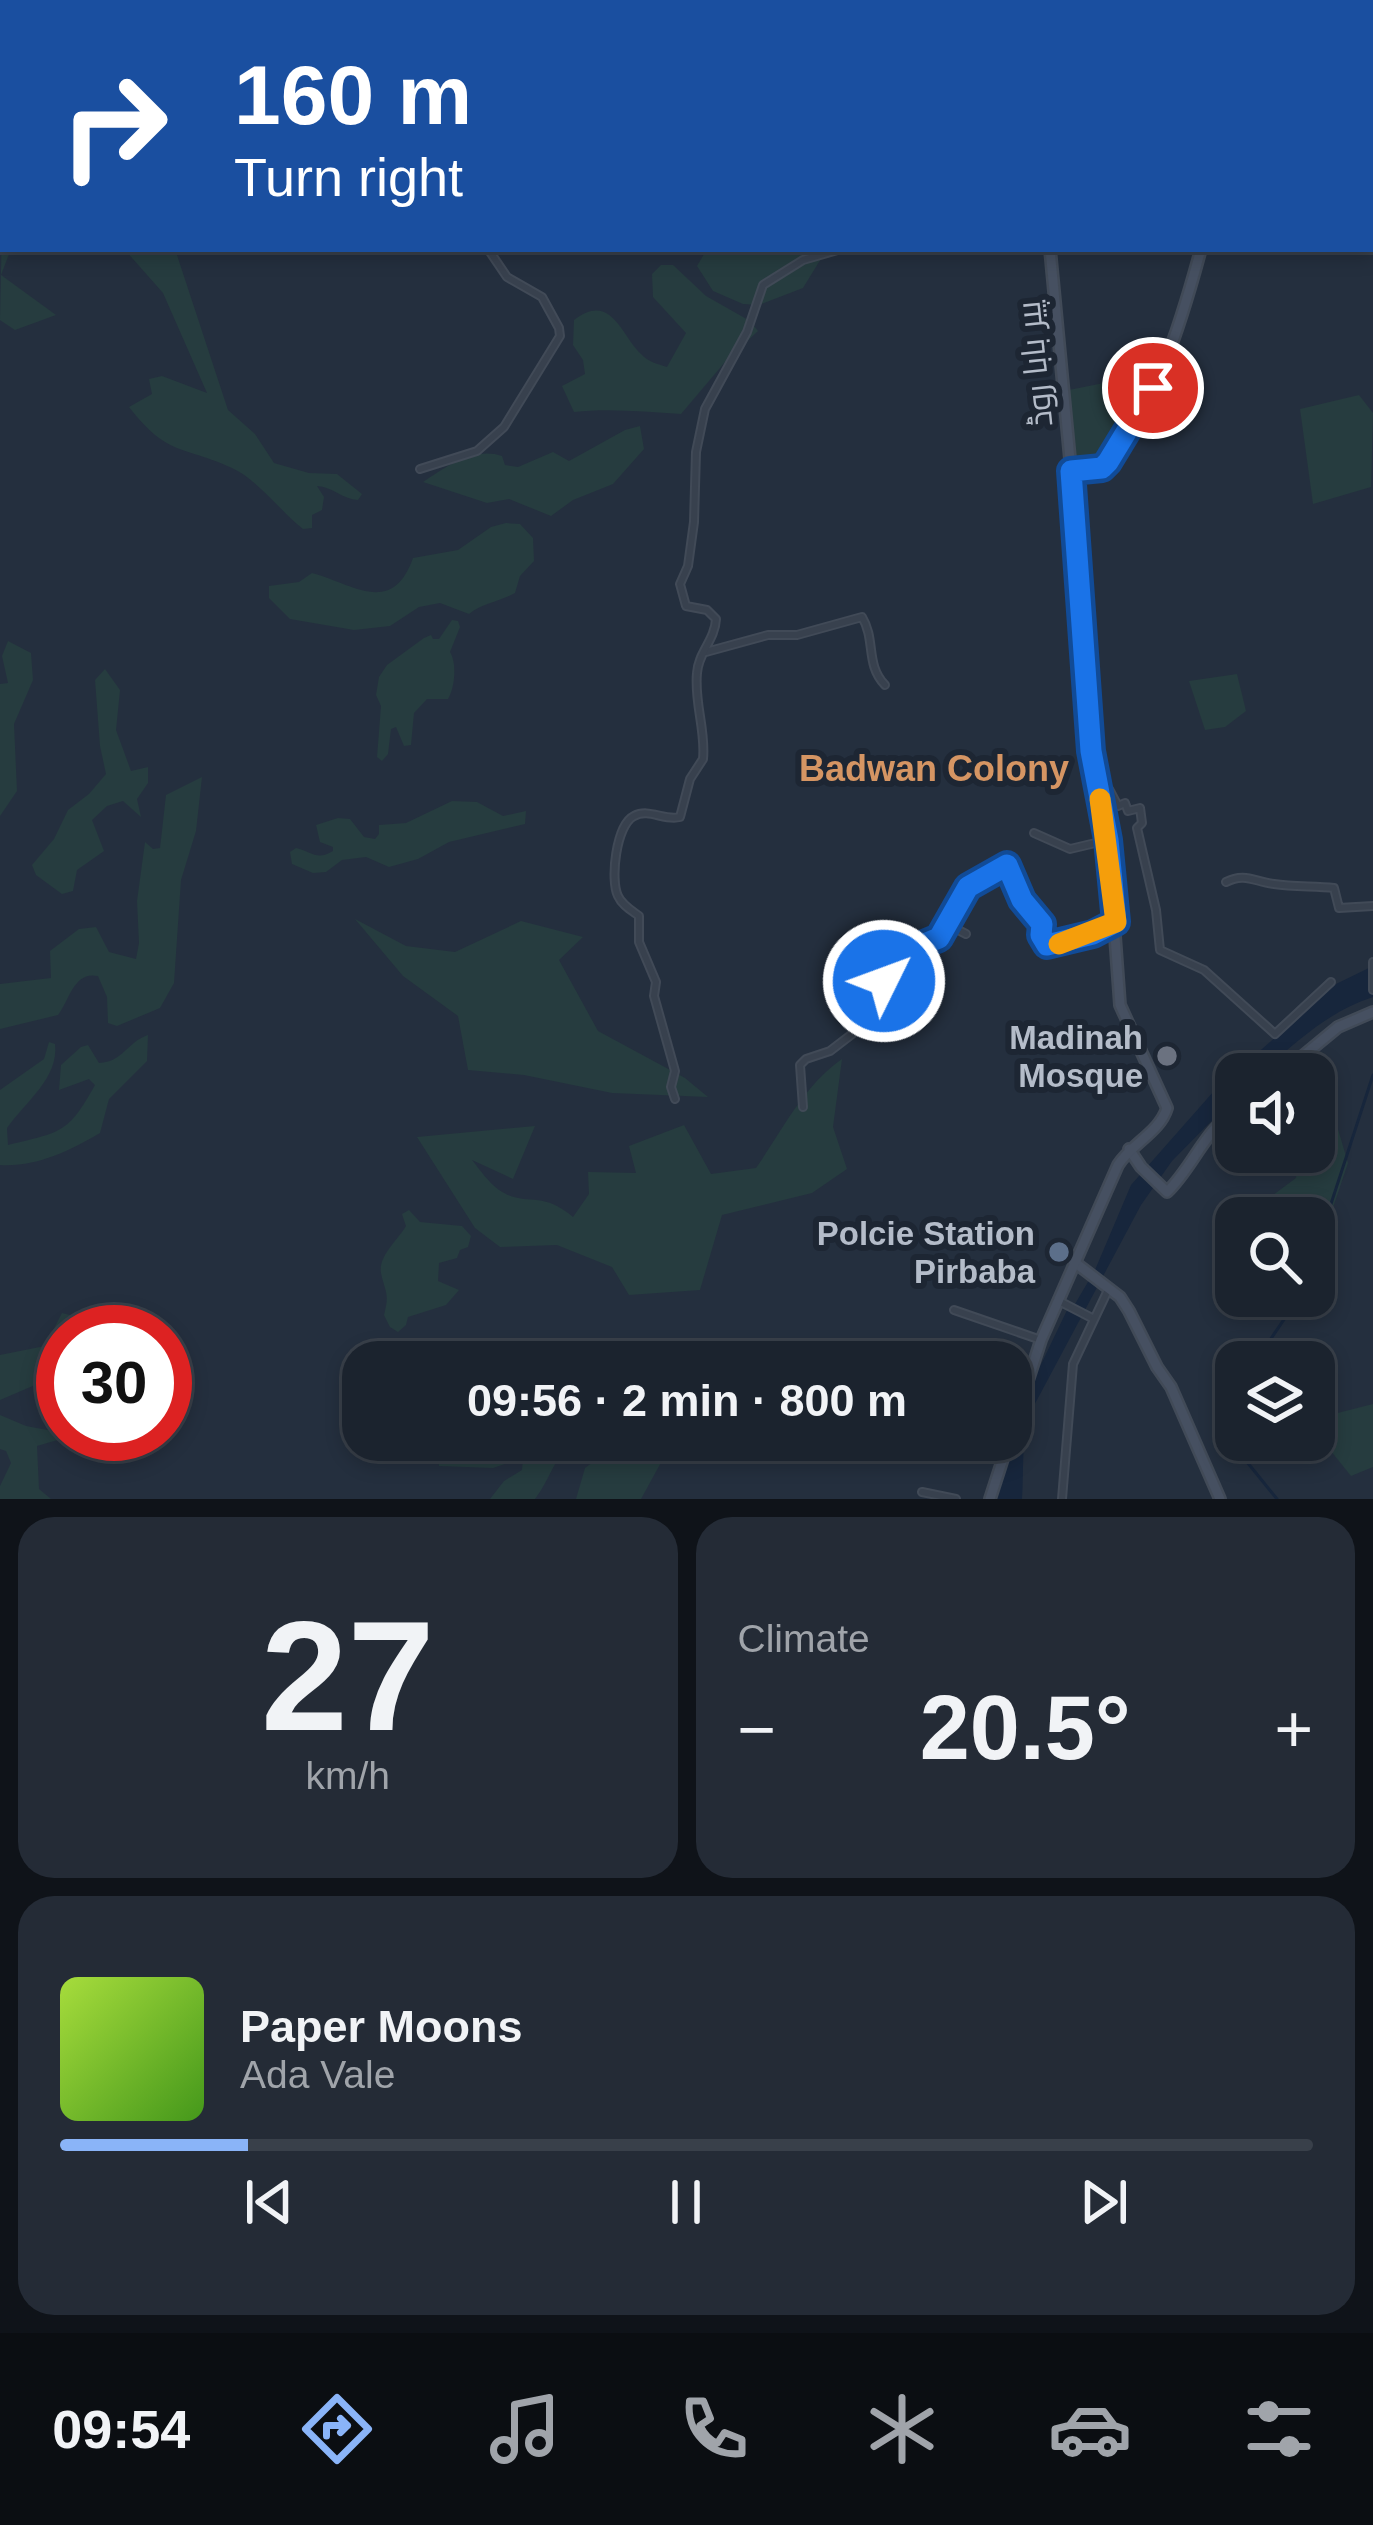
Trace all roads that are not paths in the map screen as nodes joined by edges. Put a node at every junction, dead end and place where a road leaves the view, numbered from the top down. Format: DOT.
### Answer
graph roads {
  1 [pos="490,252"];
  2 [pos="831,252"];
  3 [pos="1050,252"];
  4 [pos="1200,252"];
  5 [pos="420,469"];
  6 [pos="1071,471"];
  7 [pos="704,652"];
  8 [pos="885,685"];
  9 [pos="1097,789"];
  10 [pos="1034,833"];
  11 [pos="1108,840"];
  12 [pos="1226,882"];
  13 [pos="1373,906"];
  14 [pos="1116,922"];
  15 [pos="945,923"];
  16 [pos="966,934"];
  17 [pos="1372,964"];
  18 [pos="1331,982"];
  19 [pos="1373,990"];
  20 [pos="1373,1012"];
  21 [pos="1306,1053"];
  22 [pos="675,1099"];
  23 [pos="803,1107"];
  24 [pos="1215,1128"];
  25 [pos="1129,1149"];
  26 [pos="1073,1261"];
  27 [pos="1106,1286"];
  28 [pos="1058,1300"];
  29 [pos="954,1310"];
  30 [pos="1093,1318"];
  31 [pos="1041,1340"];
  32 [pos="1032,1368"];
  33 [pos="1002,1461"];
  34 [pos="922,1492"];
  35 [pos="956,1499"];
  36 [pos="990,1499"];
  37 [pos="1062,1499"];
  38 [pos="1220,1499"];
  1 -- 5 [label="street"];
  2 -- 7 [label="street"];
  3 -- 6 [label="main road, پیر بابا روڈ"];
  4 -- 6 [label="main road"];
  6 -- 9 [label="main road, پیر بابا روڈ"];
  7 -- 8 [label="street"];
  7 -- 22 [label="street"];
  9 -- 11 [label="main road, پیر بابا روڈ"];
  9 -- 18 [label="street"];
  10 -- 11 [label="street"];
  11 -- 14 [label="main road, پیر بابا روڈ"];
  12 -- 13 [label="street"];
  14 -- 15 [label="street"];
  14 -- 25 [label="main road, پیر بابا روڈ"];
  15 -- 16 [label="street"];
  15 -- 23 [label="street"];
  17 -- 19 [label="street"];
  20 -- 21 [label="main road"];
  24 -- 25 [label="main road"];
  25 -- 26 [label="main road"];
  26 -- 27 [label="main road"];
  26 -- 28 [label="main road"];
  27 -- 30 [label="street"];
  27 -- 38 [label="main road"];
  28 -- 30 [label="street"];
  28 -- 31 [label="main road"];
  29 -- 31 [label="street"];
  30 -- 37 [label="street"];
  31 -- 32 [label="main road"];
  33 -- 36 [label="main road"];
  34 -- 35 [label="street"];
}
